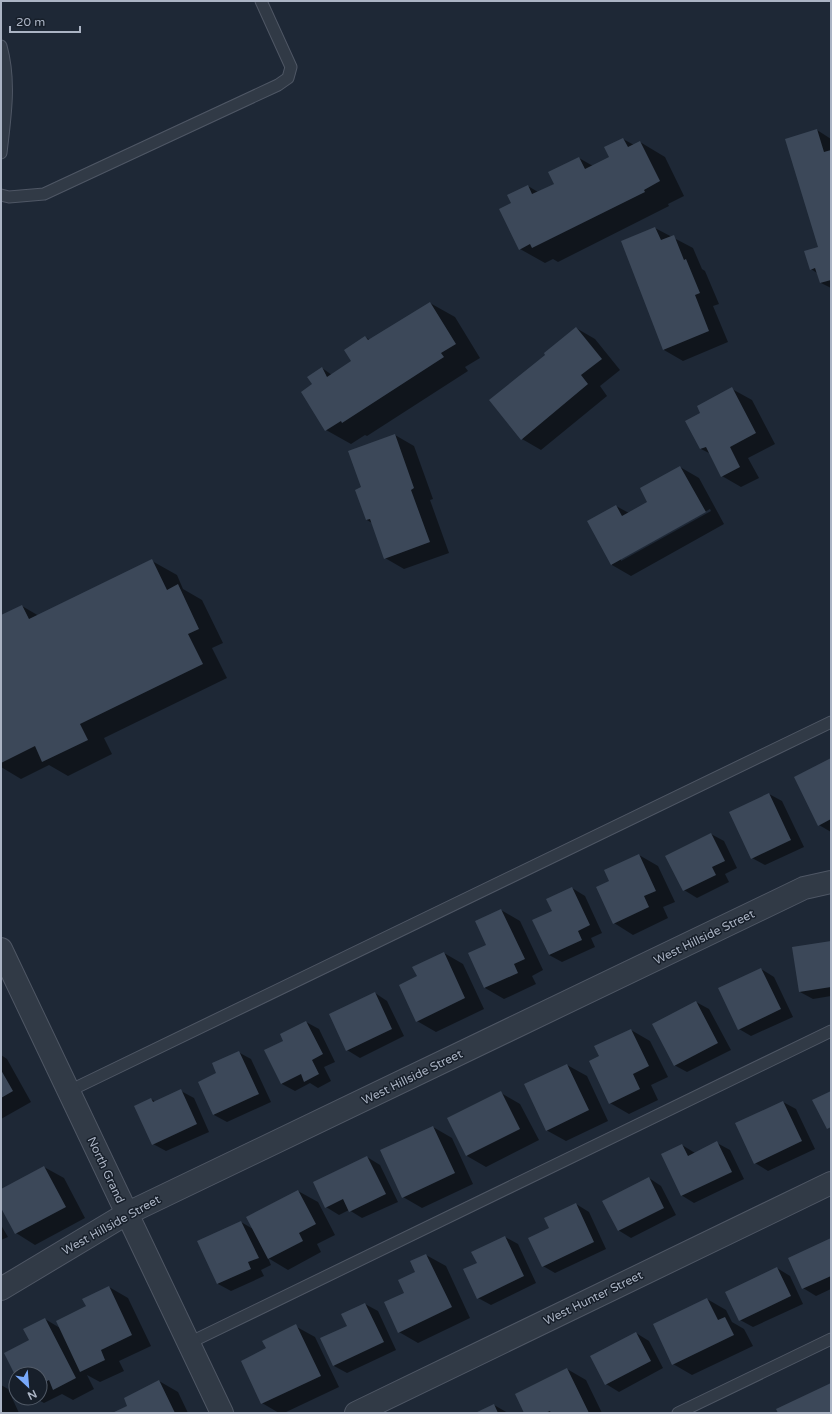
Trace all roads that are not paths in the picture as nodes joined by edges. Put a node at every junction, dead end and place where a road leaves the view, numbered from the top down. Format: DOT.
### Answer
graph roads {
  1 [pos="261,1"];
  2 [pos="1,46"];
  3 [pos="1,153"];
  4 [pos="1,195"];
  5 [pos="831,722"];
  6 [pos="831,882"];
  7 [pos="1,949"];
  8 [pos="8,982"];
  9 [pos="831,1031"];
  10 [pos="69,1091"];
  11 [pos="831,1183"];
  12 [pos="126,1214"];
  13 [pos="1,1289"];
  14 [pos="831,1339"];
  15 [pos="189,1343"];
  16 [pos="222,1413"];
  17 [pos="356,1413"];
  18 [pos="678,1413"];
  1 -- 4 [label="lane"];
  2 -- 3 [label="lane"];
  5 -- 10 [label="lane"];
  6 -- 12 [label="street, West Hillside Street"];
  7 -- 8 [label="street, North Grand"];
  8 -- 10 [label="street, North Grand"];
  9 -- 15 [label="lane"];
  10 -- 12 [label="street, North Grand"];
  11 -- 17 [label="street, West Hunter Street"];
  12 -- 13 [label="street, West Hillside Street"];
  12 -- 15 [label="street, North Grand"];
  14 -- 18 [label="lane"];
  15 -- 16 [label="street, North Grand"];
}
